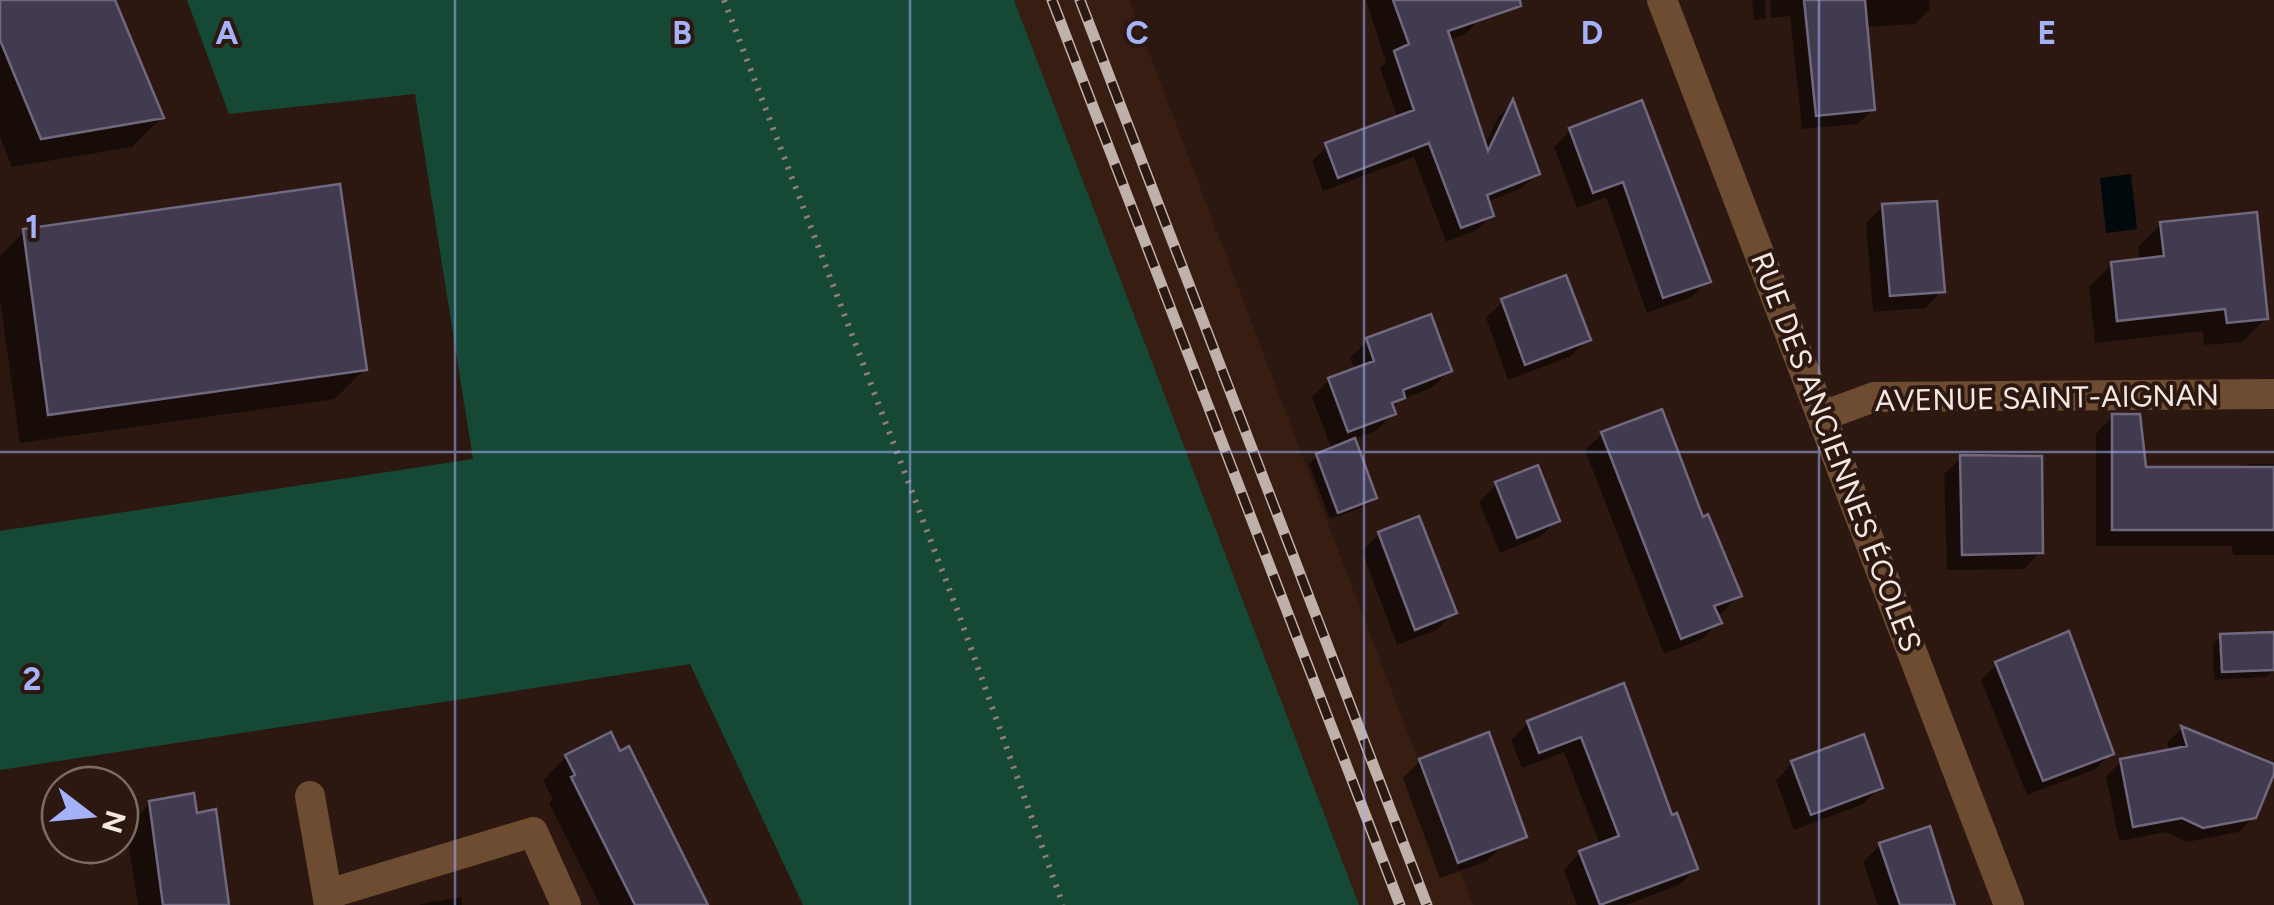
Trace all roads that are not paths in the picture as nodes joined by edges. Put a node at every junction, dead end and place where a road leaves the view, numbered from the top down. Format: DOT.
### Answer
graph roads {
  1 [pos="1662,0"];
  2 [pos="2274,394"];
  3 [pos="1823,416"];
  4 [pos="310,796"];
  5 [pos="329,900"];
  6 [pos="566,905"];
  7 [pos="2009,905"];
  1 -- 3 [label="street, RUE DES ANCIENNES ÉCOLES"];
  2 -- 3 [label="street, AVENUE SAINT-AIGNAN"];
  3 -- 7 [label="street, RUE DES ANCIENNES ÉCOLES"];
  4 -- 5 [label="street"];
  5 -- 6 [label="street"];
}
